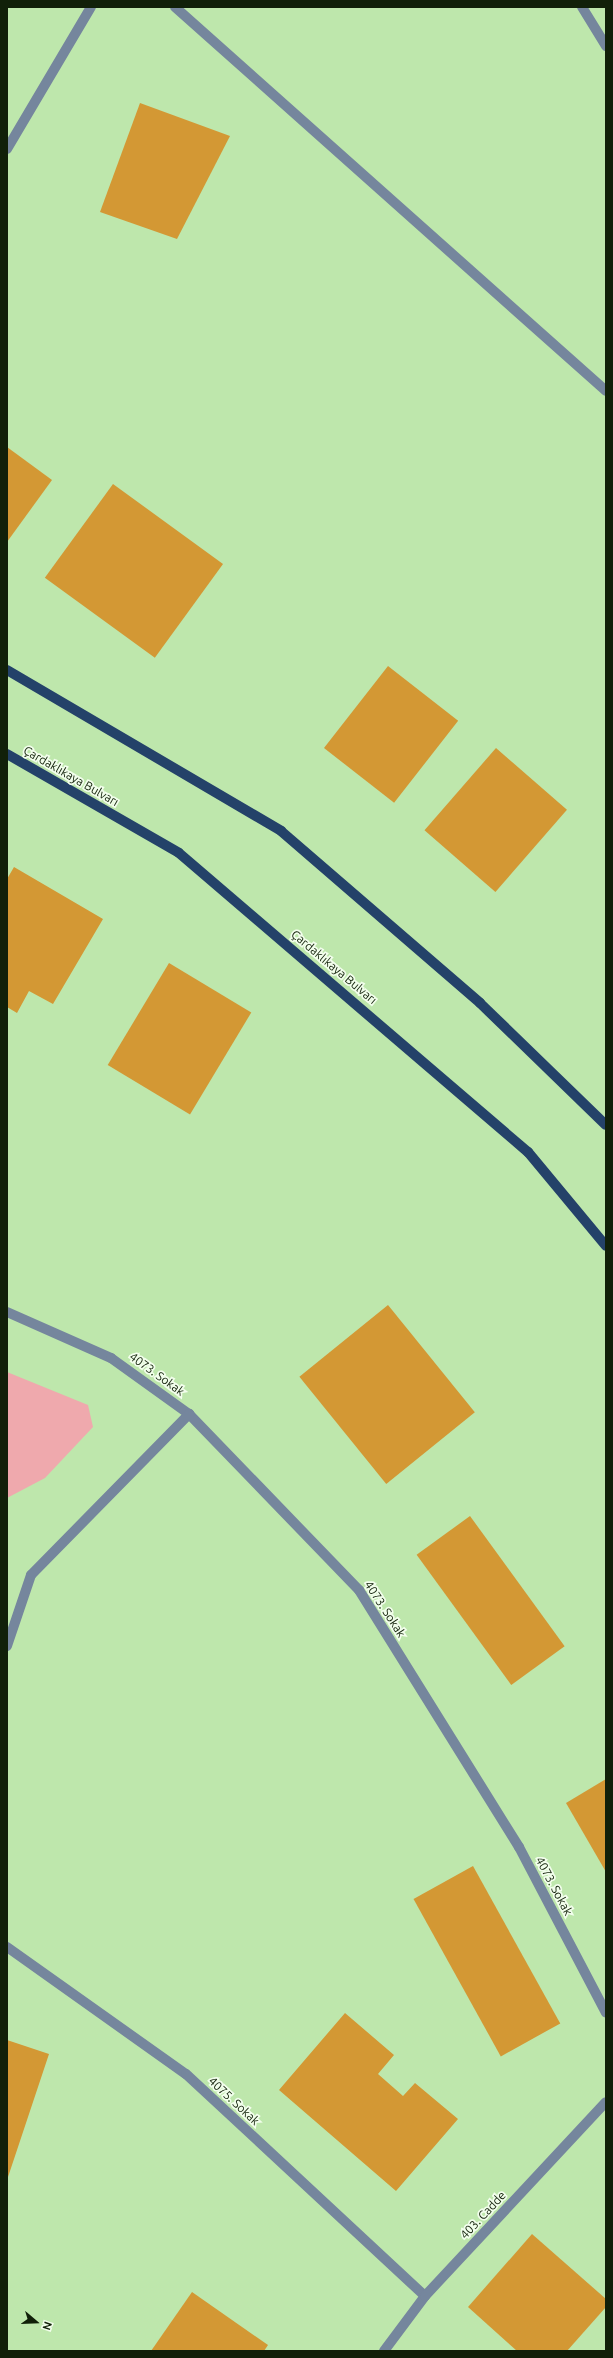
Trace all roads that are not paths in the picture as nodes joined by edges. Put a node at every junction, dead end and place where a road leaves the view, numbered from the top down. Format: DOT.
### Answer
graph roads {
  1 [pos="91,7"];
  2 [pos="174,7"];
  3 [pos="582,7"];
  4 [pos="606,46"];
  5 [pos="7,149"];
  6 [pos="606,391"];
  7 [pos="7,670"];
  8 [pos="7,754"];
  9 [pos="606,1125"];
  10 [pos="606,1246"];
  11 [pos="7,1312"];
  12 [pos="189,1414"];
  13 [pos="7,1646"];
  14 [pos="7,1947"];
  15 [pos="606,2013"];
  16 [pos="606,2102"];
  17 [pos="425,2296"];
  18 [pos="384,2351"];
  1 -- 5 [label="street"];
  2 -- 6 [label="street"];
  3 -- 4 [label="street"];
  7 -- 9 [label="main road"];
  8 -- 10 [label="main road, Çardaklıkaya Bulvarı"];
  11 -- 12 [label="street, 4073. Sokak"];
  12 -- 13 [label="street"];
  12 -- 15 [label="street, 4073. Sokak"];
  14 -- 17 [label="street, 4075. Sokak"];
  16 -- 17 [label="street, 403. Cadde"];
  17 -- 18 [label="street, 403. Cadde"];
}
